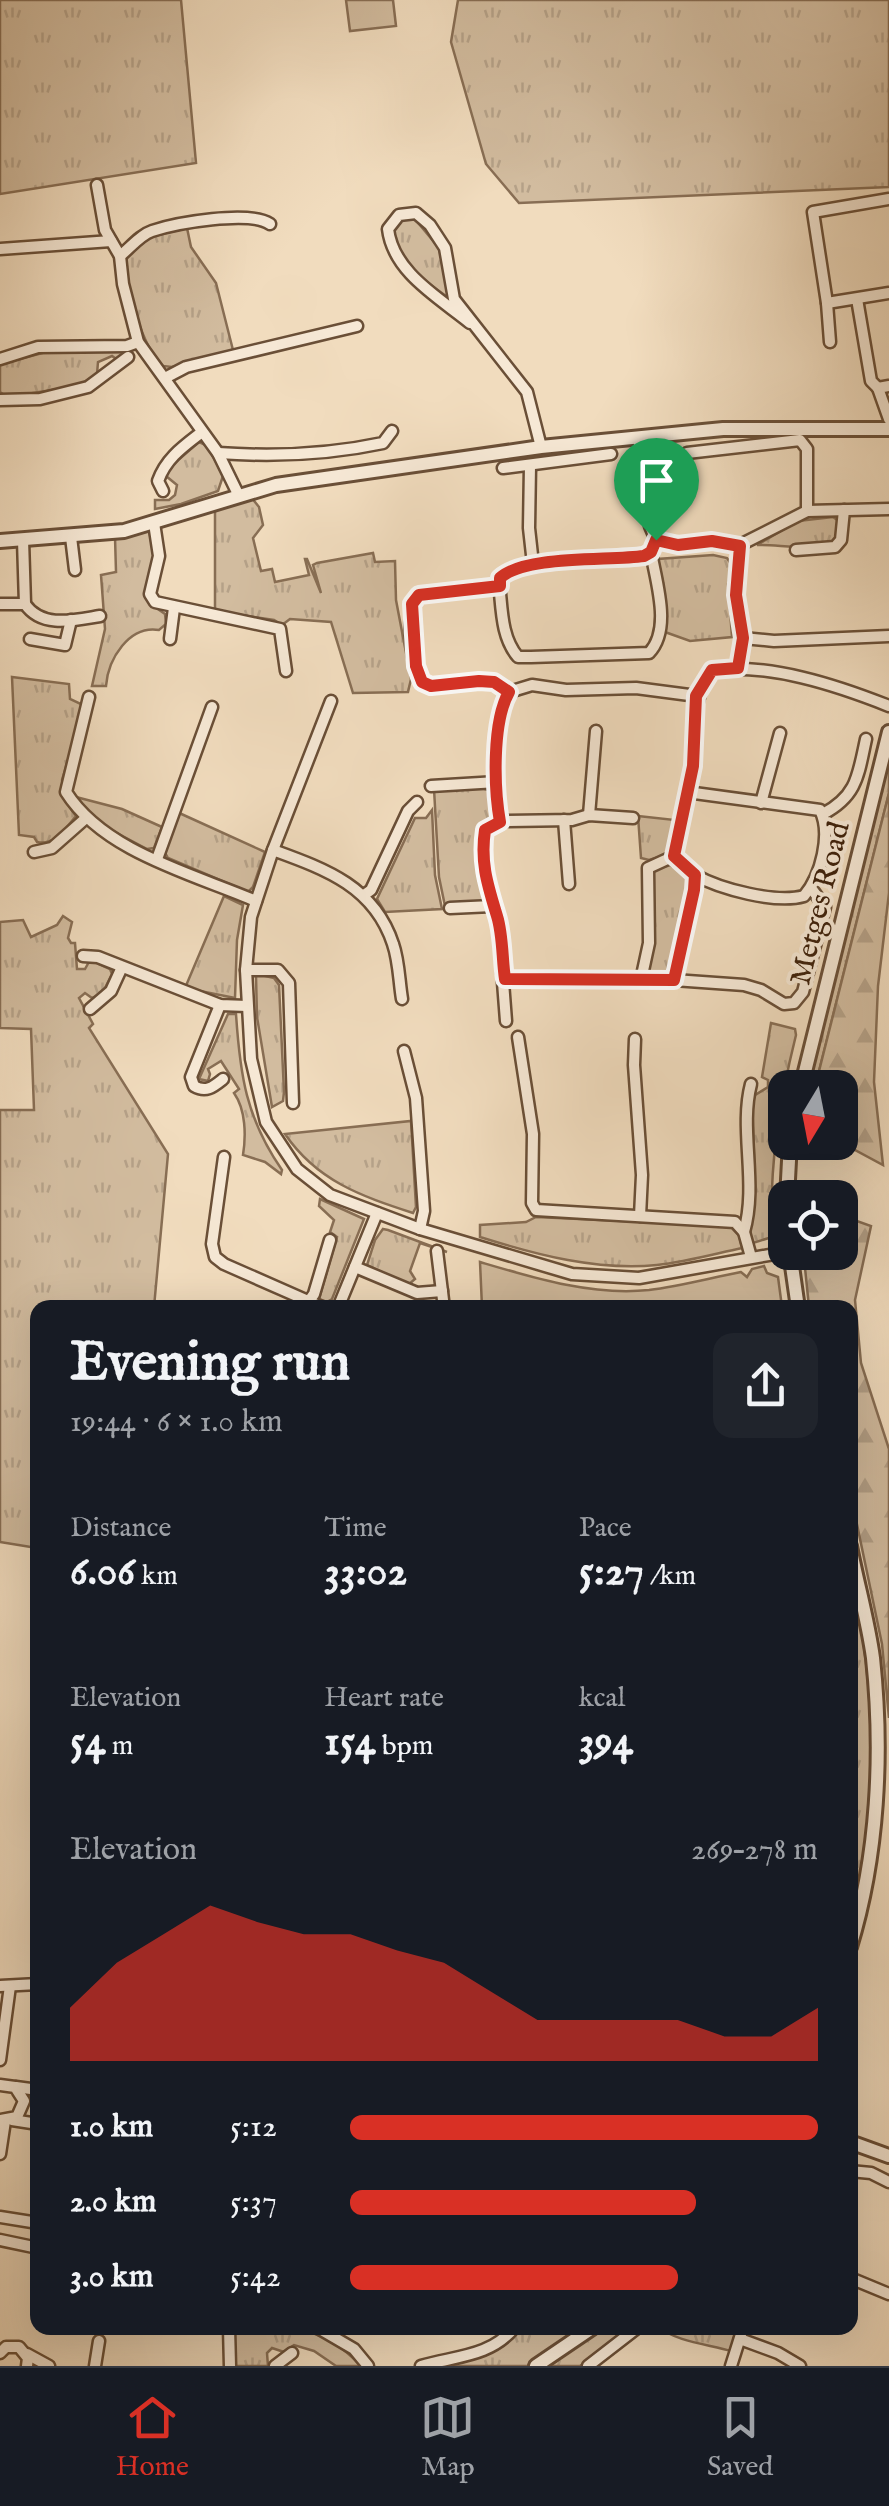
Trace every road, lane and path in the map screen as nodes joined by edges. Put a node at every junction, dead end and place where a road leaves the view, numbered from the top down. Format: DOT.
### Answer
graph roads {
  1 [pos="97,186"];
  2 [pos="889,199"];
  3 [pos="270,224"];
  4 [pos="111,241"];
  5 [pos="0,249"];
  6 [pos="120,256"];
  7 [pos="889,293"];
  8 [pos="856,299"];
  9 [pos="826,304"];
  10 [pos="470,324"];
  11 [pos="357,326"];
  12 [pos="138,342"];
  13 [pos="830,342"];
  14 [pos="128,357"];
  15 [pos="0,359"];
  16 [pos="165,378"];
  17 [pos="883,387"];
  18 [pos="0,400"];
  19 [pos="889,419"];
  20 [pos="889,429"];
  21 [pos="392,431"];
  22 [pos="202,432"];
  23 [pos="638,437"];
  24 [pos="759,444"];
  25 [pos="541,447"];
  26 [pos="687,452"];
  27 [pos="218,453"];
  28 [pos="611,454"];
  29 [pos="760,460"];
  30 [pos="530,466"];
  31 [pos="503,468"];
  32 [pos="164,491"];
  33 [pos="239,496"];
  34 [pos="889,509"];
  35 [pos="844,510"];
  36 [pos="807,511"];
  37 [pos="154,523"];
  38 [pos="71,537"];
  39 [pos="22,540"];
  40 [pos="656,540"];
  41 [pos="0,541"];
  42 [pos="740,546"];
  43 [pos="796,550"];
  44 [pos="651,552"];
  45 [pos="533,564"];
  46 [pos="75,570"];
  47 [pos="500,586"];
  48 [pos="0,604"];
  49 [pos="25,604"];
  50 [pos="174,608"];
  51 [pos="100,616"];
  52 [pos="71,620"];
  53 [pos="889,636"];
  54 [pos="743,638"];
  55 [pos="30,639"];
  56 [pos="170,639"];
  57 [pos="738,668"];
  58 [pos="286,671"];
  59 [pos="509,692"];
  60 [pos="696,696"];
  61 [pos="89,697"];
  62 [pos="331,702"];
  63 [pos="889,706"];
  64 [pos="212,707"];
  65 [pos="596,732"];
  66 [pos="889,732"];
  67 [pos="780,733"];
  68 [pos="866,740"];
  69 [pos="496,782"];
  70 [pos="432,786"];
  71 [pos="686,792"];
  72 [pos="417,802"];
  73 [pos="761,802"];
  74 [pos="589,814"];
  75 [pos="822,814"];
  76 [pos="86,818"];
  77 [pos="633,818"];
  78 [pos="564,820"];
  79 [pos="500,822"];
  80 [pos="272,850"];
  81 [pos="34,852"];
  82 [pos="674,856"];
  83 [pos="157,859"];
  84 [pos="695,875"];
  85 [pos="569,884"];
  86 [pos="811,888"];
  87 [pos="364,895"];
  88 [pos="256,901"];
  89 [pos="492,906"];
  90 [pos="450,908"];
  91 [pos="83,956"];
  92 [pos="122,967"];
  93 [pos="246,970"];
  94 [pos="505,979"];
  95 [pos="641,980"];
  96 [pos="674,980"];
  97 [pos="402,999"];
  98 [pos="220,1005"];
  99 [pos="247,1006"];
  100 [pos="90,1009"];
  101 [pos="506,1021"];
  102 [pos="518,1038"];
  103 [pos="635,1039"];
  104 [pos="404,1051"];
  105 [pos="804,1070"];
  106 [pos="223,1080"];
  107 [pos="751,1084"];
  108 [pos="293,1103"];
  109 [pos="224,1157"];
  110 [pos="377,1214"];
  111 [pos="640,1216"];
  112 [pos="420,1229"];
  113 [pos="744,1232"];
  114 [pos="330,1240"];
  115 [pos="437,1250"];
  116 [pos="768,1255"];
  117 [pos="751,1258"];
  118 [pos="354,1267"];
  119 [pos="791,1270"];
  120 [pos="442,1291"];
  121 [pos="309,1300"];
  122 [pos="341,1300"];
  123 [pos="443,1300"];
  124 [pos="797,1300"];
  125 [pos="858,1587"];
  126 [pos="858,1913"];
  127 [pos="30,1984"];
  128 [pos="5,1986"];
  129 [pos="0,2060"];
  130 [pos="0,2085"];
  131 [pos="15,2087"];
  132 [pos="30,2089"];
  133 [pos="6,2120"];
  134 [pos="858,2145"];
  135 [pos="0,2154"];
  136 [pos="889,2156"];
  137 [pos="858,2171"];
  138 [pos="889,2182"];
  139 [pos="0,2217"];
  140 [pos="30,2222"];
  141 [pos="0,2237"];
  142 [pos="30,2246"];
  143 [pos="858,2281"];
  144 [pos="889,2294"];
  145 [pos="229,2335"];
  146 [pos="330,2335"];
  147 [pos="508,2335"];
  148 [pos="582,2335"];
  149 [pos="629,2335"];
  150 [pos="740,2335"];
  151 [pos="745,2335"];
  152 [pos="99,2341"];
  153 [pos="6,2344"];
  154 [pos="269,2350"];
  155 [pos="26,2353"];
  156 [pos="292,2353"];
  157 [pos="0,2354"];
  158 [pos="277,2364"];
  159 [pos="27,2366"];
  160 [pos="49,2366"];
  161 [pos="95,2366"];
  162 [pos="230,2366"];
  163 [pos="368,2366"];
  164 [pos="420,2366"];
  165 [pos="536,2366"];
  166 [pos="588,2366"];
  167 [pos="731,2366"];
  168 [pos="800,2366"];
  1 -- 4 [label="street"];
  2 -- 9 [label="street"];
  3 -- 6 [label="street"];
  4 -- 5 [label="street"];
  4 -- 6 [label="street"];
  6 -- 12 [label="street"];
  7 -- 8 [label="street"];
  8 -- 9 [label="street"];
  8 -- 17 [label="street"];
  9 -- 13 [label="street"];
  10 -- 10 [label="street"];
  10 -- 25 [label="street"];
  11 -- 16 [label="street"];
  12 -- 15 [label="street"];
  12 -- 16 [label="street"];
  14 -- 18 [label="street"];
  16 -- 22 [label="street"];
  17 -- 19 [label="street"];
  20 -- 23 [label="street"];
  21 -- 27 [label="street"];
  22 -- 27 [label="street"];
  22 -- 32 [label="street"];
  23 -- 25 [label="street"];
  23 -- 40 [label="street"];
  24 -- 26 [label="street"];
  24 -- 29 [label="street"];
  24 -- 36 [label="street"];
  25 -- 33 [label="street"];
  27 -- 33 [label="street"];
  28 -- 30 [label="street"];
  30 -- 31 [label="street"];
  30 -- 45 [label="street"];
  33 -- 37 [label="street"];
  34 -- 35 [label="street"];
  35 -- 36 [label="street"];
  35 -- 43 [label="street"];
  36 -- 42 [label="street"];
  37 -- 38 [label="street"];
  37 -- 50 [label="street"];
  38 -- 39 [label="street"];
  38 -- 46 [label="street"];
  39 -- 41 [label="street"];
  39 -- 49 [label="street"];
  40 -- 42 [label="street"];
  40 -- 44 [label="street"];
  42 -- 54 [label="street"];
  44 -- 45 [label="street"];
  44 -- 47 [label="street"];
  45 -- 47 [label="street"];
  47 -- 59 [label="street"];
  48 -- 49 [label="street"];
  49 -- 52 [label="street"];
  50 -- 56 [label="street"];
  50 -- 58 [label="street"];
  51 -- 52 [label="street"];
  52 -- 55 [label="street"];
  53 -- 54 [label="street"];
  54 -- 57 [label="street"];
  57 -- 60 [label="street"];
  57 -- 63 [label="street"];
  59 -- 60 [label="street"];
  59 -- 69 [label="street"];
  60 -- 71 [label="street"];
  61 -- 76 [label="street"];
  62 -- 80 [label="street"];
  64 -- 83 [label="street"];
  65 -- 74 [label="street"];
  66 -- 105 [label="street, Metges Road"];
  67 -- 73 [label="street"];
  68 -- 75 [label="street"];
  69 -- 70 [label="street"];
  69 -- 79 [label="street"];
  71 -- 73 [label="street"];
  71 -- 82 [label="street"];
  72 -- 87 [label="street"];
  73 -- 75 [label="street"];
  74 -- 77 [label="street"];
  74 -- 78 [label="street"];
  75 -- 86 [label="street"];
  76 -- 81 [label="street"];
  76 -- 83 [label="street"];
  78 -- 79 [label="street"];
  78 -- 85 [label="street"];
  79 -- 89 [label="street"];
  80 -- 87 [label="street"];
  80 -- 88 [label="street"];
  82 -- 84 [label="street"];
  82 -- 95 [label="street"];
  83 -- 88 [label="street"];
  84 -- 86 [label="street"];
  84 -- 96 [label="street"];
  86 -- 96 [label="street"];
  87 -- 97 [label="street"];
  88 -- 93 [label="street"];
  89 -- 90 [label="street"];
  89 -- 94 [label="street"];
  91 -- 92 [label="street"];
  92 -- 98 [label="street"];
  92 -- 100 [label="street"];
  93 -- 99 [label="street"];
  93 -- 108 [label="street"];
  94 -- 95 [label="street"];
  94 -- 101 [label="street"];
  95 -- 96 [label="street"];
  98 -- 99 [label="street"];
  98 -- 106 [label="street"];
  99 -- 110 [label="street"];
  102 -- 111 [label="street"];
  103 -- 111 [label="street"];
  104 -- 112 [label="street"];
  107 -- 113 [label="street"];
  109 -- 121 [label="street"];
  110 -- 112 [label="street"];
  110 -- 118 [label="street"];
  111 -- 113 [label="street"];
  112 -- 117 [label="street"];
  113 -- 117 [label="street"];
  114 -- 121 [label="street"];
  115 -- 120 [label="street"];
  116 -- 117 [label="street"];
  118 -- 120 [label="street"];
  118 -- 122 [label="street"];
  119 -- 124 [label="street"];
  120 -- 123 [label="street"];
  125 -- 126 [label="street"];
  127 -- 128 [label="street"];
  128 -- 129 [label="street"];
  130 -- 131 [label="street"];
  131 -- 132 [label="street"];
  131 -- 133 [label="street"];
  133 -- 135 [label="street"];
  134 -- 136 [label="street"];
  137 -- 138 [label="street"];
  139 -- 140 [label="street"];
  139 -- 141 [label="street"];
  141 -- 142 [label="street"];
  143 -- 144 [label="street"];
  145 -- 162 [label="street"];
  146 -- 163 [label="street"];
  147 -- 164 [label="street"];
  148 -- 165 [label="street"];
  149 -- 166 [label="street"];
  150 -- 167 [label="street"];
  151 -- 168 [label="street"];
  152 -- 161 [label="street"];
  153 -- 155 [label="street"];
  153 -- 157 [label="street"];
  154 -- 158 [label="street"];
  155 -- 159 [label="street"];
  155 -- 160 [label="street"];
  156 -- 158 [label="street"];
}
